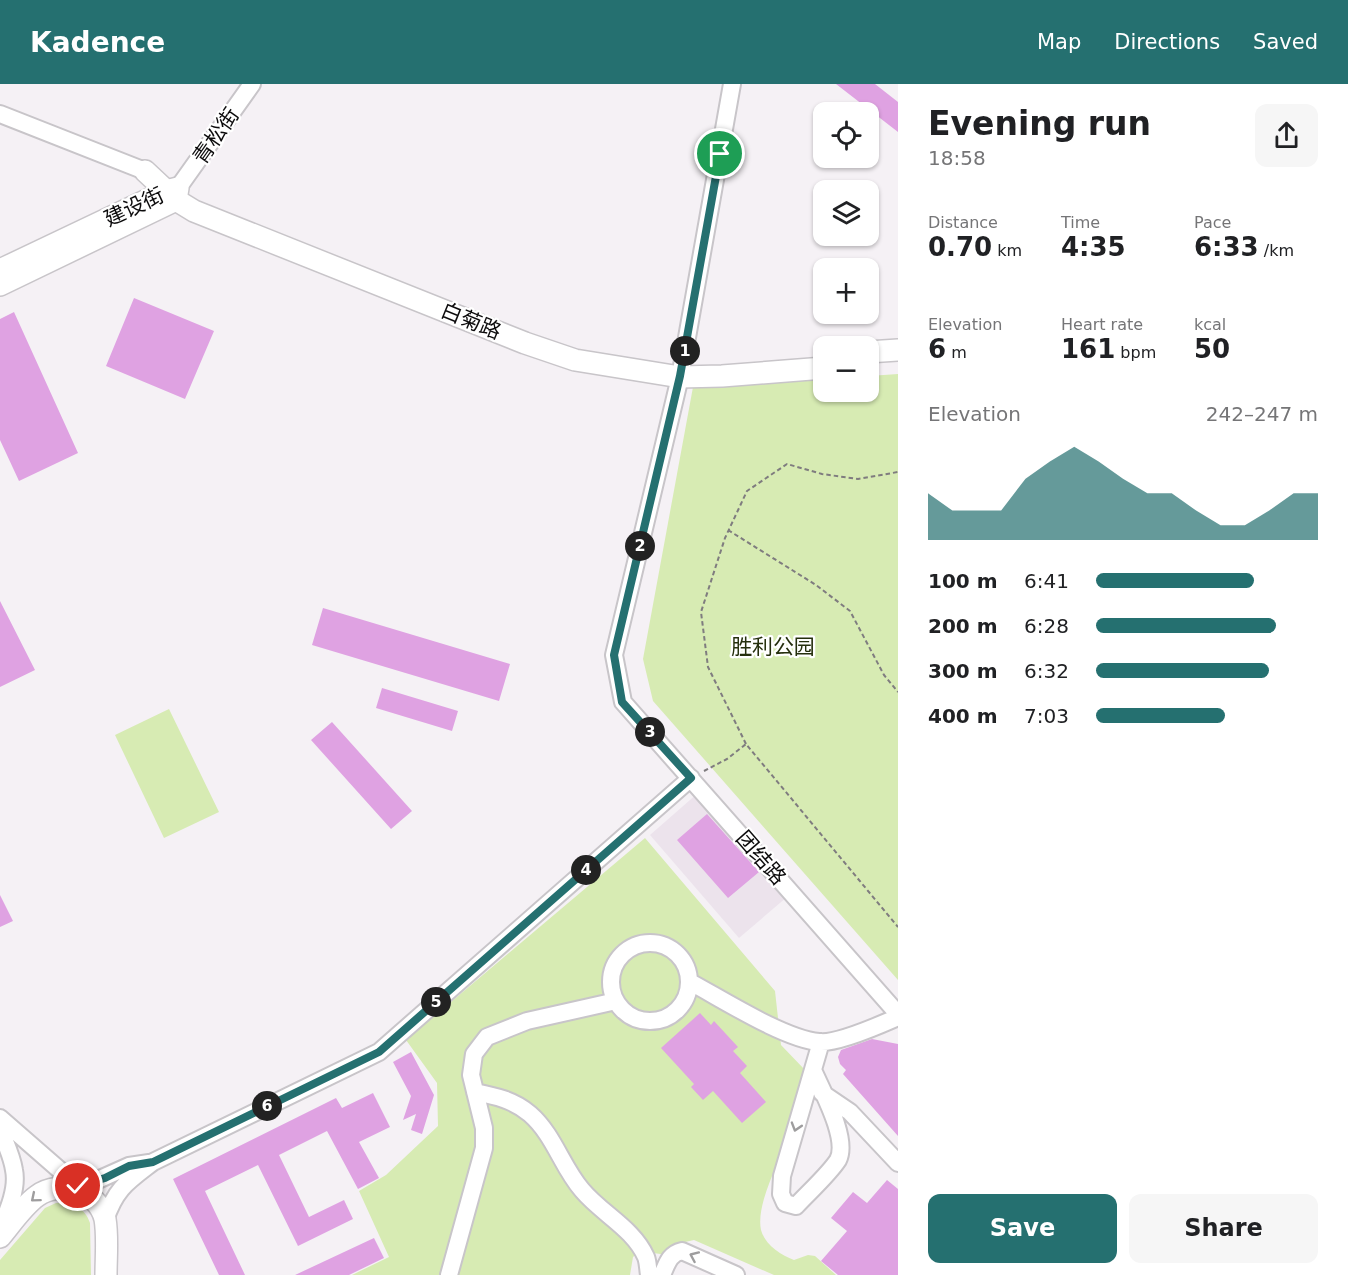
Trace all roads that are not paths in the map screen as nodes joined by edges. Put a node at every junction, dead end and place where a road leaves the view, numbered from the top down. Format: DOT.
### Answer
graph roads {
  1 [pos="252,84"];
  2 [pos="732,84"];
  3 [pos="0,114"];
  4 [pos="145,171"];
  5 [pos="174,193"];
  6 [pos="0,270"];
  7 [pos="0,285"];
  8 [pos="898,350"];
  9 [pos="879,351"];
  10 [pos="813,357"];
  11 [pos="898,362"];
  12 [pos="879,363"];
  13 [pos="813,369"];
  14 [pos="681,370"];
  15 [pos="691,778"];
  16 [pos="690,982"];
  17 [pos="616,1001"];
  18 [pos="898,1016"];
  19 [pos="821,1042"];
  20 [pos="813,1070"];
  21 [pos="475,1092"];
  22 [pos="822,1093"];
  23 [pos="0,1118"];
  24 [pos="0,1129"];
  25 [pos="36,1151"];
  26 [pos="153,1162"];
  27 [pos="898,1163"];
  28 [pos="112,1175"];
  29 [pos="76,1190"];
  30 [pos="105,1220"];
  31 [pos="3,1226"];
  32 [pos="656,1271"];
  33 [pos="106,1275"];
  34 [pos="449,1275"];
  35 [pos="736,1275"];
  1 -- 5 [label="street, 青松街"];
  2 -- 14 [label="street"];
  3 -- 4 [label="street, 白菊路"];
  4 -- 5 [label="main road, 白菊路"];
  5 -- 6 [label="main road, 建设街"];
  5 -- 7 [label="main road, 建设街"];
  5 -- 14 [label="main road, 白菊路"];
  8 -- 9 [label="main road"];
  10 -- 14 [label="main road, 白菊路"];
  11 -- 12 [label="main road"];
  13 -- 14 [label="main road, 白菊路"];
  14 -- 15 [label="street, 团结路"];
  15 -- 18 [label="street, 团结路"];
  15 -- 26 [label="street"];
  16 -- 17 [label="street"];
  16 -- 17 [label="street"];
  16 -- 19 [label="street"];
  17 -- 21 [label="street"];
  18 -- 19 [label="street"];
  19 -- 20 [label="street"];
  20 -- 22 [label="street"];
  20 -- 22 [label="street, one-way"];
  21 -- 32 [label="street"];
  21 -- 34 [label="street"];
  22 -- 27 [label="street"];
  23 -- 25 [label="street"];
  24 -- 31 [label="street"];
  25 -- 28 [label="street"];
  25 -- 29 [label="street"];
  26 -- 28 [label="street"];
  26 -- 30 [label="street"];
  28 -- 29 [label="street"];
  29 -- 30 [label="main road"];
  29 -- 31 [label="main road, one-way"];
  30 -- 33 [label="main road"];
  35 -- 32 [label="street, one-way"];
}
